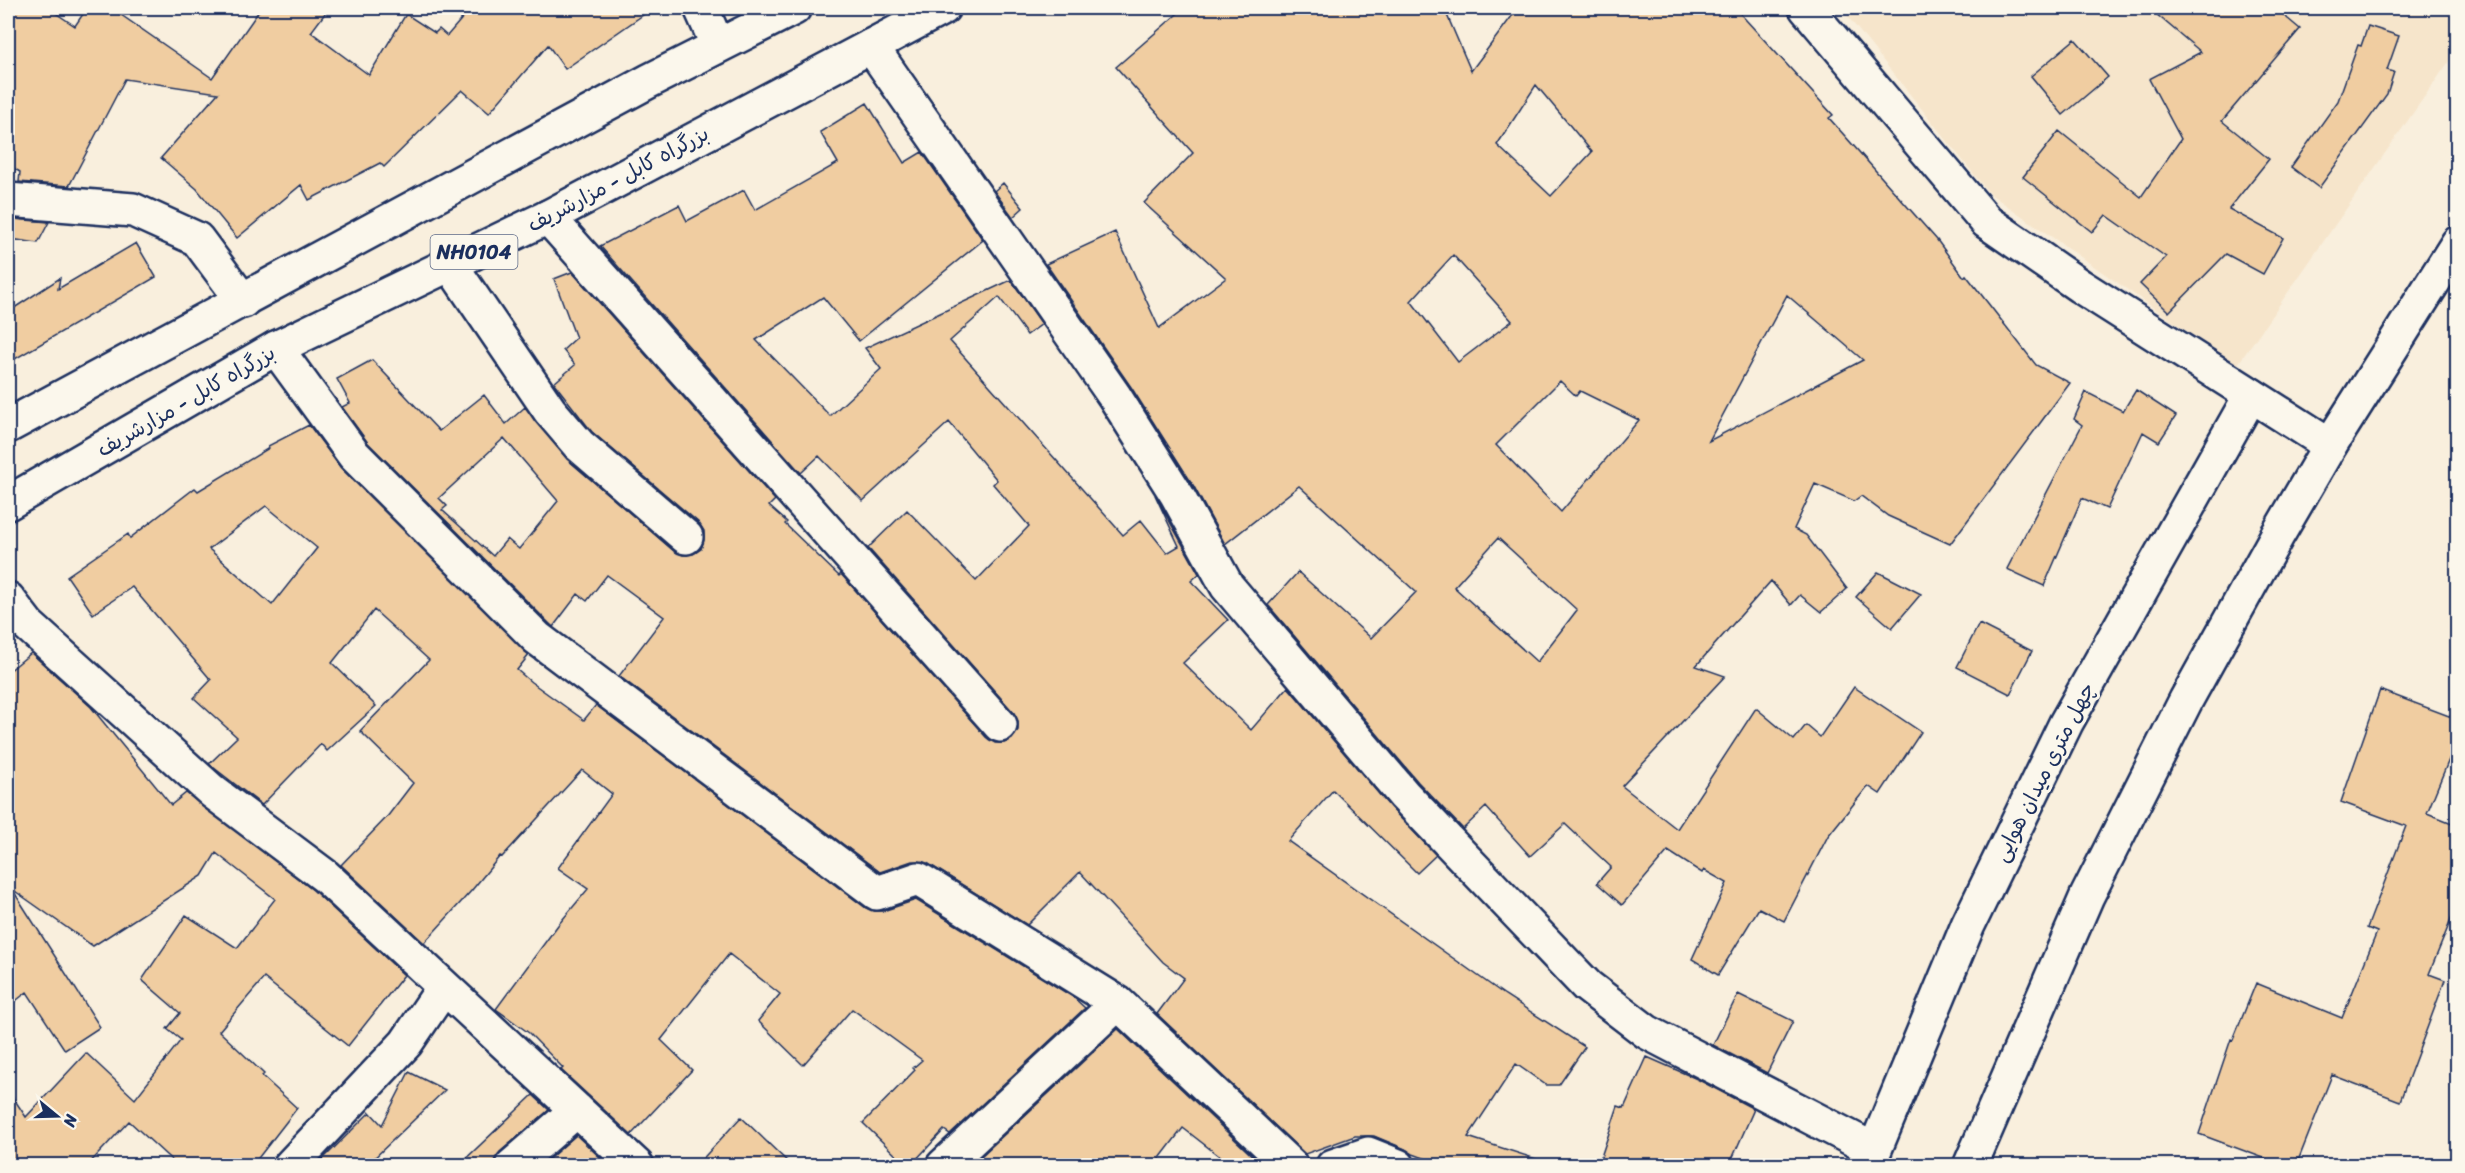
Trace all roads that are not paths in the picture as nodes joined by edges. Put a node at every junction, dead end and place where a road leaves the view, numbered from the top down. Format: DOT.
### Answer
graph roads {
  1 [pos="701,8"];
  2 [pos="794,8"];
  3 [pos="944,8"];
  4 [pos="1806,8"];
  5 [pos="718,46"];
  6 [pos="871,46"];
  7 [pos="8,200"];
  8 [pos="548,217"];
  9 [pos="2457,243"];
  10 [pos="450,264"];
  11 [pos="243,301"];
  12 [pos="276,348"];
  13 [pos="2251,395"];
  14 [pos="8,426"];
  15 [pos="2330,445"];
  16 [pos="8,503"];
  17 [pos="686,537"];
  18 [pos="8,599"];
  19 [pos="1000,725"];
  20 [pos="444,987"];
  21 [pos="1118,1003"];
  22 [pos="577,1110"];
  23 [pos="1871,1158"];
  24 [pos="290,1166"];
  25 [pos="512,1166"];
  26 [pos="636,1166"];
  27 [pos="943,1166"];
  28 [pos="1292,1166"];
  29 [pos="1333,1166"];
  30 [pos="1398,1166"];
  31 [pos="1970,1166"];
  1 -- 5 [label="main road"];
  2 -- 5 [label="main road, NH0104"];
  3 -- 6 [label="main road, بزرگراه کابل - مزارشریف / NH0104"];
  4 -- 13 [label="main road"];
  5 -- 11 [label="main road, NH0104"];
  6 -- 8 [label="main road, بزرگراه کابل - مزارشریف / NH0104"];
  6 -- 23 [label="main road"];
  7 -- 11 [label="main road"];
  8 -- 10 [label="main road, بزرگراه کابل - مزارشریف / NH0104"];
  8 -- 19 [label="main road"];
  9 -- 15 [label="main road"];
  10 -- 12 [label="main road, بزرگراه کابل - مزارشریف / NH0104"];
  10 -- 17 [label="main road"];
  11 -- 14 [label="main road, NH0104"];
  12 -- 16 [label="main road, بزرگراه کابل - مزارشریف / NH0104"];
  12 -- 21 [label="main road"];
  13 -- 15 [label="main road"];
  13 -- 23 [label="main road, چهل متری میدان هوایی"];
  15 -- 31 [label="main road"];
  18 -- 20 [label="main road"];
  20 -- 22 [label="main road"];
  20 -- 24 [label="main road"];
  21 -- 27 [label="main road"];
  21 -- 28 [label="main road"];
  22 -- 25 [label="main road"];
  22 -- 26 [label="main road"];
  29 -- 30 [label="main road"];
}
